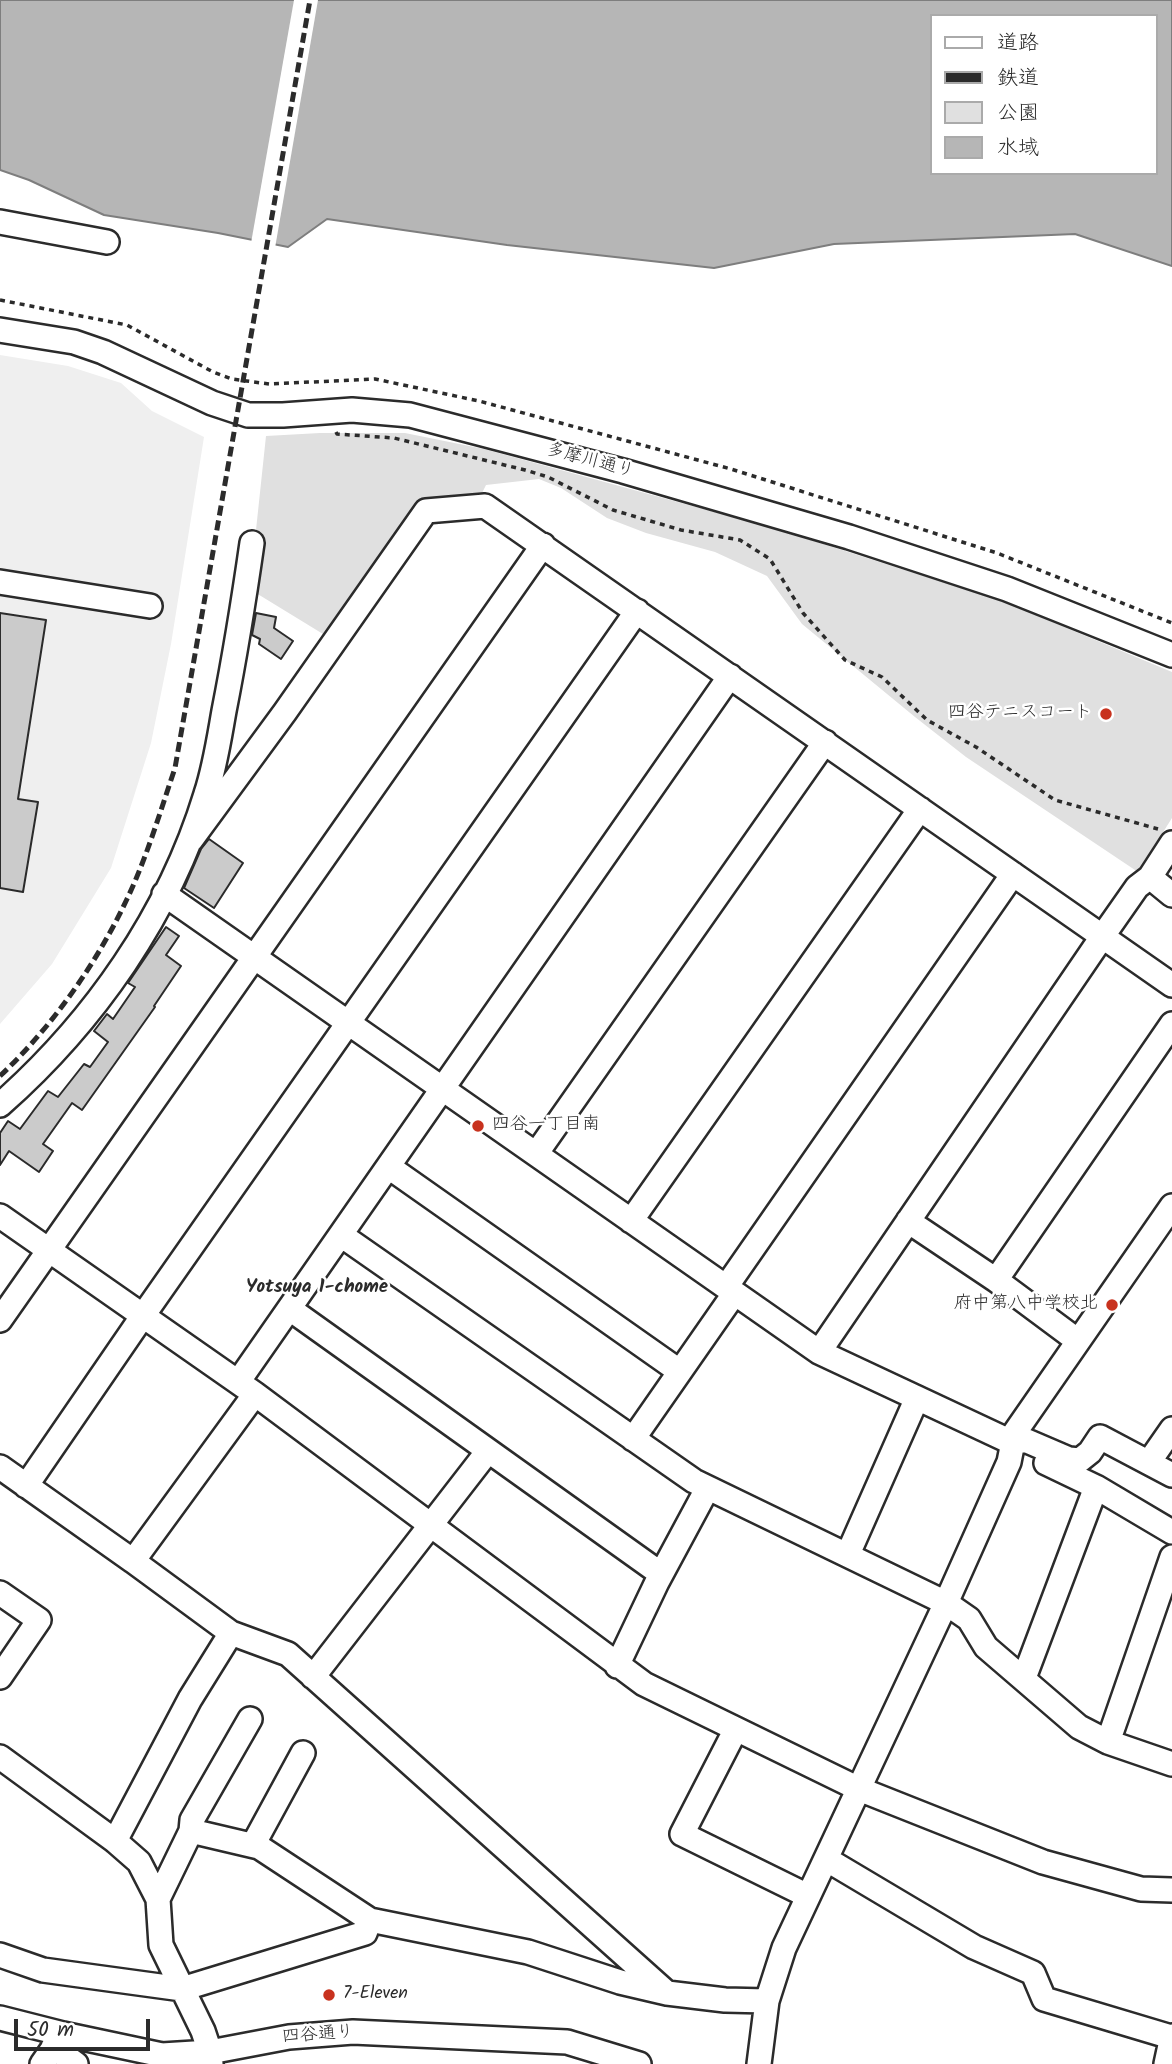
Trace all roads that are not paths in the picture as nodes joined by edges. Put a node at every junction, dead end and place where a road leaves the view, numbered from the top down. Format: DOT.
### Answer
graph roads {
  1 [pos="0,222"];
  2 [pos="107,242"];
  3 [pos="0,330"];
  4 [pos="253,543"];
  5 [pos="543,545"];
  6 [pos="0,582"];
  7 [pos="150,606"];
  8 [pos="636,611"];
  9 [pos="1172,655"];
  10 [pos="730,676"];
  11 [pos="825,742"];
  12 [pos="920,810"];
  13 [pos="1166,836"];
  14 [pos="191,840"];
  15 [pos="1013,874"];
  16 [pos="1150,877"];
  17 [pos="164,894"];
  18 [pos="1172,895"];
  19 [pos="1102,937"];
  20 [pos="254,958"];
  21 [pos="1172,985"];
  22 [pos="349,1024"];
  23 [pos="1172,1024"];
  24 [pos="443,1089"];
  25 [pos="0,1105"];
  26 [pos="536,1154"];
  27 [pos="388,1167"];
  28 [pos="1172,1206"];
  29 [pos="0,1216"];
  30 [pos="631,1221"];
  31 [pos="908,1221"];
  32 [pos="341,1235"];
  33 [pos="50,1250"];
  34 [pos="996,1280"];
  35 [pos="730,1290"];
  36 [pos="290,1309"];
  37 [pos="142,1317"];
  38 [pos="0,1321"];
  39 [pos="1078,1341"];
  40 [pos="819,1352"];
  41 [pos="679,1371"];
  42 [pos="247,1388"];
  43 [pos="917,1398"];
  44 [pos="1172,1429"];
  45 [pos="632,1439"];
  46 [pos="1011,1444"];
  47 [pos="488,1451"];
  48 [pos="1149,1462"];
  49 [pos="0,1467"];
  50 [pos="1172,1475"];
  51 [pos="26,1486"];
  52 [pos="1096,1487"];
  53 [pos="707,1489"];
  54 [pos="431,1526"];
  55 [pos="1172,1532"];
  56 [pos="848,1554"];
  57 [pos="1172,1557"];
  58 [pos="132,1561"];
  59 [pos="661,1574"];
  60 [pos="0,1592"];
  61 [pos="946,1603"];
  62 [pos="231,1633"];
  63 [pos="617,1666"];
  64 [pos="0,1677"];
  65 [pos="313,1677"];
  66 [pos="1024,1678"];
  67 [pos="250,1719"];
  68 [pos="736,1729"];
  69 [pos="1108,1742"];
  70 [pos="303,1752"];
  71 [pos="0,1757"];
  72 [pos="1172,1764"];
  73 [pos="859,1789"];
  74 [pos="191,1831"];
  75 [pos="115,1841"];
  76 [pos="253,1845"];
  77 [pos="826,1859"];
  78 [pos="1172,1890"];
  79 [pos="807,1896"];
  80 [pos="158,1899"];
  81 [pos="370,1920"];
  82 [pos="0,1955"];
  83 [pos="181,1989"];
  84 [pos="667,1993"];
  85 [pos="767,2001"];
  86 [pos="0,2018"];
  87 [pos="1172,2036"];
  88 [pos="53,2049"];
  89 [pos="210,2058"];
  90 [pos="76,2064"];
  91 [pos="639,2064"];
  92 [pos="759,2064"];
  93 [pos="1167,2064"];
  1 -- 2 [label="street"];
  3 -- 9 [label="street, 多摩川通り"];
  4 -- 14 [label="street"];
  5 -- 8 [label="street"];
  5 -- 14 [label="street"];
  5 -- 20 [label="street"];
  6 -- 7 [label="street"];
  8 -- 10 [label="street"];
  8 -- 22 [label="street"];
  10 -- 11 [label="street"];
  10 -- 24 [label="street"];
  11 -- 12 [label="street"];
  11 -- 26 [label="street"];
  12 -- 15 [label="street"];
  12 -- 30 [label="street"];
  13 -- 16 [label="street"];
  14 -- 17 [label="street"];
  15 -- 19 [label="street"];
  15 -- 35 [label="street"];
  16 -- 18 [label="street"];
  16 -- 19 [label="street"];
  17 -- 20 [label="street"];
  17 -- 25 [label="street"];
  19 -- 21 [label="street"];
  19 -- 31 [label="street"];
  20 -- 22 [label="street"];
  20 -- 33 [label="street"];
  22 -- 24 [label="street"];
  22 -- 37 [label="street"];
  23 -- 34 [label="street"];
  24 -- 26 [label="street"];
  24 -- 27 [label="street"];
  26 -- 30 [label="street"];
  27 -- 32 [label="street"];
  27 -- 41 [label="street"];
  28 -- 39 [label="street"];
  29 -- 33 [label="street"];
  30 -- 35 [label="street"];
  31 -- 34 [label="street"];
  31 -- 40 [label="street"];
  32 -- 36 [label="street"];
  32 -- 45 [label="street"];
  33 -- 37 [label="street"];
  33 -- 38 [label="street"];
  34 -- 39 [label="street"];
  35 -- 40 [label="street"];
  35 -- 41 [label="street"];
  36 -- 42 [label="street"];
  36 -- 47 [label="street"];
  37 -- 42 [label="street"];
  37 -- 51 [label="street"];
  39 -- 46 [label="street"];
  40 -- 43 [label="street"];
  41 -- 45 [label="street"];
  42 -- 54 [label="street"];
  42 -- 58 [label="street"];
  43 -- 46 [label="street"];
  43 -- 56 [label="street"];
  44 -- 48 [label="street"];
  45 -- 53 [label="street"];
  46 -- 48 [label="street"];
  46 -- 52 [label="street"];
  46 -- 61 [label="street"];
  47 -- 54 [label="street"];
  47 -- 59 [label="street"];
  48 -- 50 [label="street"];
  49 -- 51 [label="street"];
  51 -- 58 [label="street"];
  52 -- 55 [label="street"];
  52 -- 66 [label="street"];
  53 -- 56 [label="street"];
  53 -- 59 [label="street"];
  54 -- 63 [label="street"];
  54 -- 65 [label="street"];
  56 -- 61 [label="street"];
  57 -- 69 [label="street"];
  58 -- 62 [label="street"];
  59 -- 63 [label="street"];
  60 -- 64 [label="street"];
  61 -- 66 [label="street"];
  61 -- 73 [label="street"];
  62 -- 65 [label="street"];
  62 -- 75 [label="street"];
  63 -- 68 [label="street"];
  65 -- 84 [label="street"];
  66 -- 69 [label="street"];
  67 -- 74 [label="street"];
  68 -- 73 [label="street"];
  68 -- 79 [label="street"];
  69 -- 72 [label="street"];
  70 -- 76 [label="street"];
  71 -- 75 [label="street"];
  73 -- 77 [label="street"];
  73 -- 78 [label="street"];
  74 -- 76 [label="street"];
  74 -- 80 [label="street"];
  75 -- 80 [label="street"];
  76 -- 81 [label="street"];
  77 -- 79 [label="street"];
  77 -- 87 [label="street"];
  79 -- 85 [label="street"];
  80 -- 83 [label="street"];
  81 -- 83 [label="street"];
  81 -- 84 [label="street"];
  82 -- 83 [label="street"];
  83 -- 89 [label="street"];
  84 -- 85 [label="street"];
  85 -- 92 [label="street"];
  86 -- 88 [label="street, 四谷通り"];
  87 -- 93 [label="street"];
  88 -- 89 [label="street, 四谷通り"];
  88 -- 90 [label="street"];
  89 -- 91 [label="street, 四谷通り"];
}
